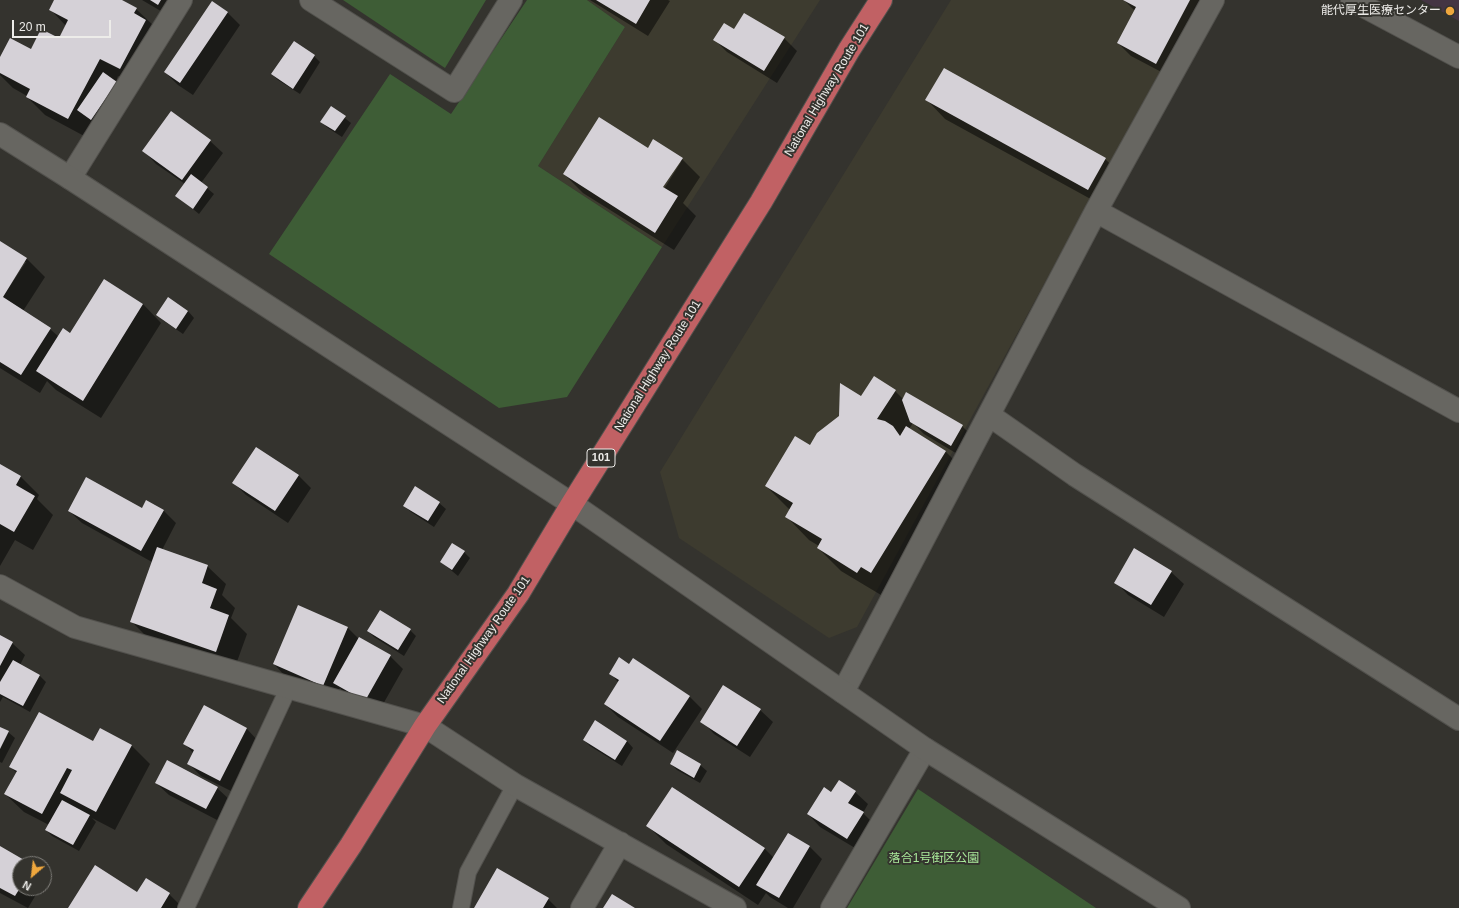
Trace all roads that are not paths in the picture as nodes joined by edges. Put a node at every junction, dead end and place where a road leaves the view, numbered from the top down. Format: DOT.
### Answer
graph roads {
  1 [pos="181,0"];
  2 [pos="311,0"];
  3 [pos="511,0"];
  4 [pos="881,0"];
  5 [pos="1213,0"];
  6 [pos="1352,0"];
  7 [pos="1459,57"];
  8 [pos="0,134"];
  9 [pos="70,178"];
  10 [pos="1096,211"];
  11 [pos="1459,411"];
  12 [pos="989,415"];
  13 [pos="572,504"];
  14 [pos="0,586"];
  15 [pos="289,687"];
  16 [pos="843,692"];
  17 [pos="1459,719"];
  18 [pos="425,726"];
  19 [pos="925,748"];
  20 [pos="515,785"];
  21 [pos="620,843"];
  22 [pos="186,908"];
  23 [pos="309,908"];
  24 [pos="461,908"];
  25 [pos="582,908"];
  26 [pos="736,908"];
  27 [pos="832,908"];
  28 [pos="1179,908"];
  1 -- 9 [label="street"];
  2 -- 3 [label="street"];
  4 -- 13 [label="highway, National Highway Route 101 / 101"];
  5 -- 10 [label="street"];
  6 -- 7 [label="street"];
  8 -- 9 [label="street"];
  9 -- 13 [label="street"];
  10 -- 11 [label="street"];
  10 -- 12 [label="street"];
  12 -- 16 [label="street"];
  12 -- 17 [label="street"];
  13 -- 16 [label="street"];
  13 -- 18 [label="highway, National Highway Route 101 / 101"];
  14 -- 15 [label="street"];
  15 -- 18 [label="street"];
  15 -- 22 [label="lane"];
  16 -- 19 [label="street"];
  18 -- 20 [label="street"];
  18 -- 23 [label="highway, National Highway Route 101 / 101"];
  19 -- 27 [label="street"];
  19 -- 28 [label="street"];
  20 -- 21 [label="street"];
  20 -- 24 [label="lane"];
  21 -- 25 [label="street"];
  21 -- 26 [label="street"];
}
